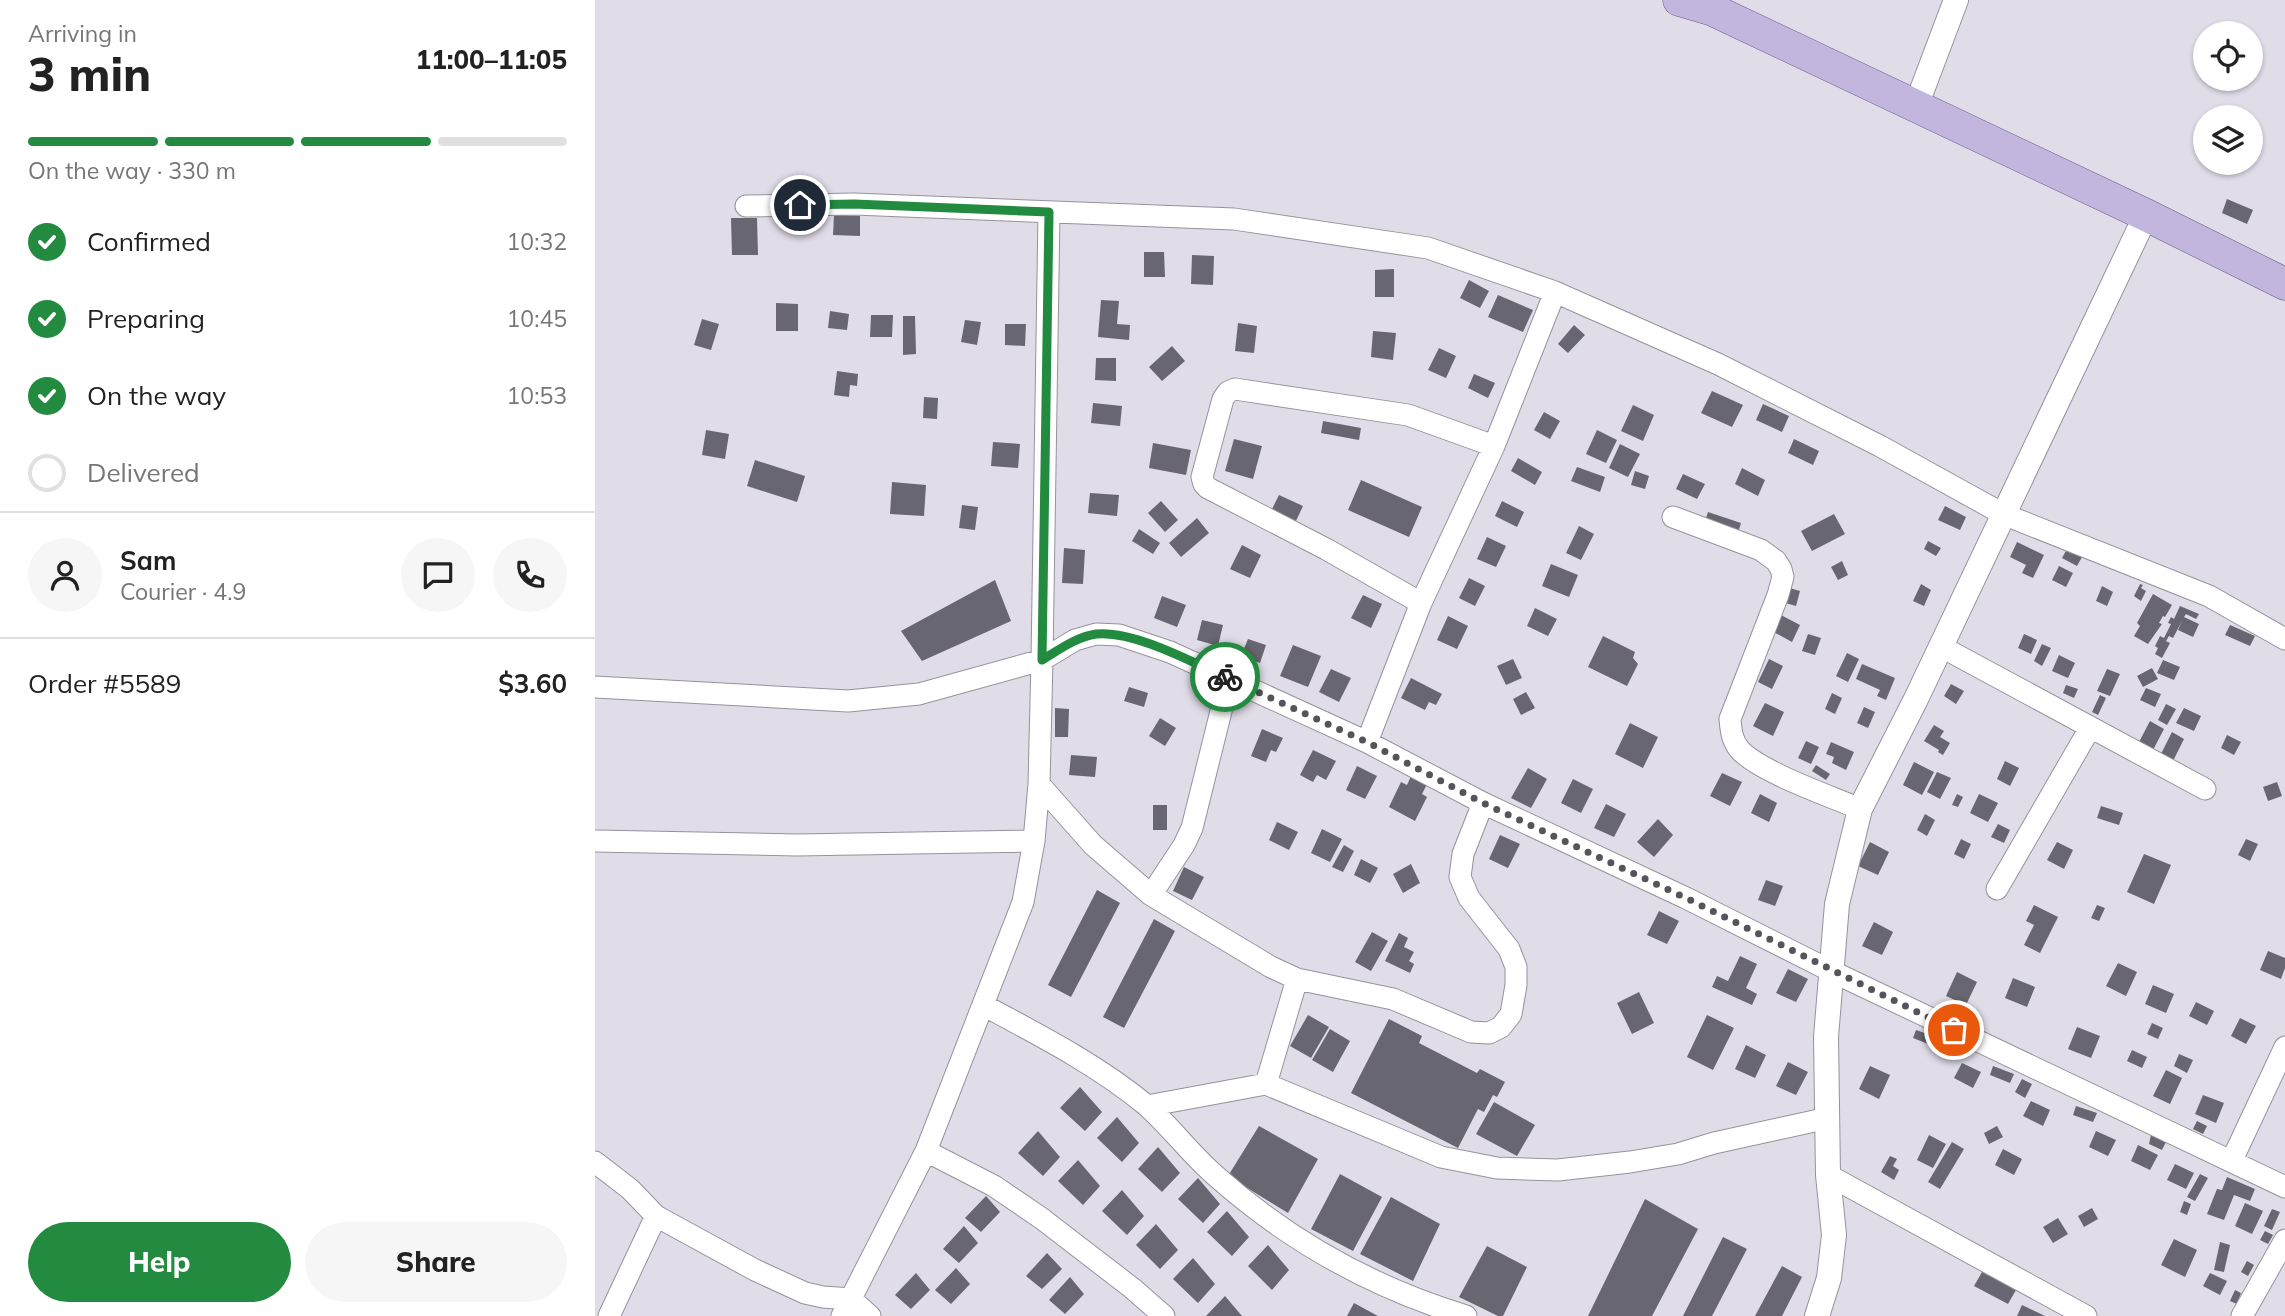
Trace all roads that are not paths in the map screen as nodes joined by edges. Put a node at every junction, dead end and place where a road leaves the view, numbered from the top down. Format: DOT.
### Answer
graph roads {
  1 [pos="1679,0"];
  2 [pos="1956,0"];
  3 [pos="1916,106"];
  4 [pos="747,206"];
  5 [pos="1049,212"];
  6 [pos="2146,215"];
  7 [pos="2285,284"];
  8 [pos="1555,292"];
  9 [pos="1494,446"];
  10 [pos="2003,514"];
  11 [pos="1673,517"];
  12 [pos="1421,603"];
  13 [pos="2285,639"];
  14 [pos="1940,646"];
  15 [pos="1042,660"];
  16 [pos="1229,679"];
  17 [pos="595,687"];
  18 [pos="2090,728"];
  19 [pos="1367,742"];
  20 [pos="1039,784"];
  21 [pos="2205,789"];
  22 [pos="1483,803"];
  23 [pos="1860,809"];
  24 [pos="595,841"];
  25 [pos="1034,841"];
  26 [pos="1997,890"];
  27 [pos="1151,895"];
  28 [pos="1831,971"];
  29 [pos="1297,979"];
  30 [pos="983,1005"];
  31 [pos="2285,1047"];
  32 [pos="1266,1084"];
  33 [pos="1147,1106"];
  34 [pos="1828,1118"];
  35 [pos="926,1151"];
  36 [pos="2232,1160"];
  37 [pos="595,1162"];
  38 [pos="1828,1175"];
  39 [pos="2285,1186"];
  40 [pos="656,1216"];
  41 [pos="2285,1240"];
  42 [pos="846,1307"];
  43 [pos="609,1316"];
  44 [pos="870,1316"];
  45 [pos="1164,1316"];
  46 [pos="1466,1316"];
  47 [pos="1817,1316"];
  48 [pos="2086,1316"];
  49 [pos="2242,1316"];
  1 -- 3 [label="main road"];
  2 -- 3 [label="street"];
  3 -- 6 [label="main road"];
  4 -- 5 [label="street"];
  5 -- 8 [label="street"];
  5 -- 15 [label="street"];
  6 -- 7 [label="main road"];
  6 -- 10 [label="street"];
  8 -- 9 [label="street"];
  8 -- 10 [label="street"];
  9 -- 12 [label="street"];
  9 -- 12 [label="street"];
  10 -- 13 [label="street"];
  10 -- 14 [label="street"];
  11 -- 23 [label="street"];
  12 -- 19 [label="street"];
  14 -- 18 [label="street"];
  14 -- 23 [label="street"];
  15 -- 16 [label="street"];
  15 -- 17 [label="street"];
  15 -- 20 [label="street"];
  16 -- 19 [label="street"];
  16 -- 27 [label="street"];
  18 -- 21 [label="street"];
  18 -- 26 [label="street"];
  19 -- 22 [label="street"];
  20 -- 25 [label="street"];
  20 -- 27 [label="street"];
  22 -- 28 [label="street"];
  22 -- 29 [label="street"];
  23 -- 28 [label="street"];
  24 -- 25 [label="street"];
  25 -- 30 [label="street"];
  27 -- 29 [label="street"];
  28 -- 34 [label="street"];
  28 -- 36 [label="street"];
  29 -- 32 [label="street"];
  30 -- 33 [label="street"];
  30 -- 35 [label="street"];
  31 -- 36 [label="street"];
  32 -- 33 [label="street"];
  32 -- 34 [label="street"];
  33 -- 46 [label="street"];
  34 -- 38 [label="street"];
  35 -- 42 [label="street"];
  35 -- 45 [label="street"];
  36 -- 39 [label="street"];
  37 -- 40 [label="street"];
  38 -- 47 [label="street"];
  38 -- 48 [label="street"];
  40 -- 42 [label="street"];
  40 -- 43 [label="street"];
  41 -- 49 [label="street"];
  42 -- 44 [label="street"];
}
